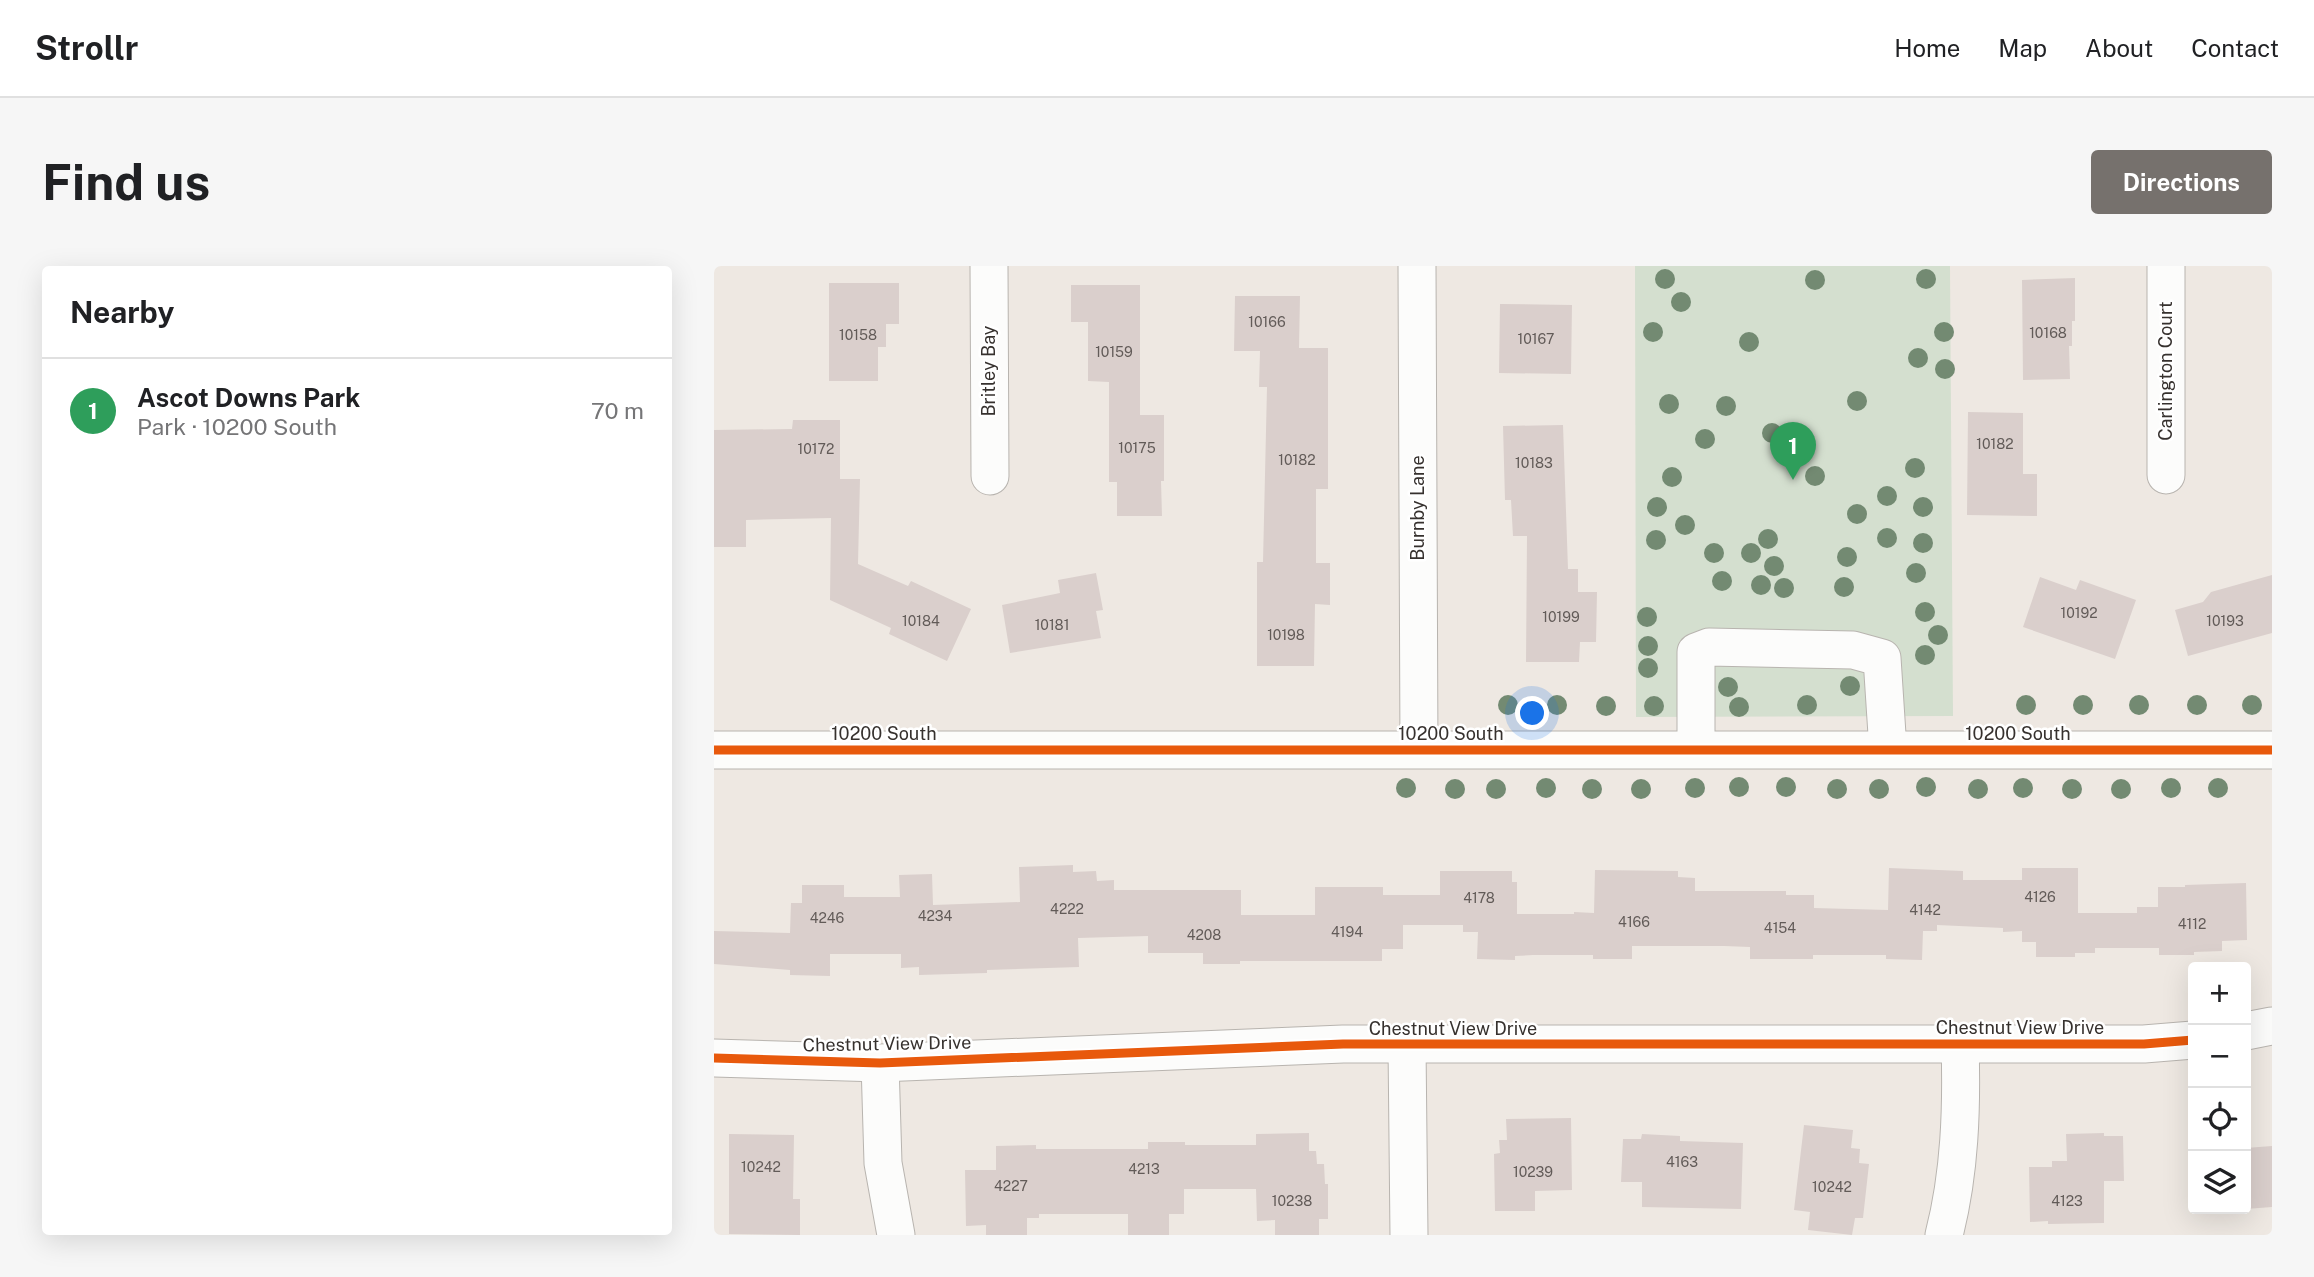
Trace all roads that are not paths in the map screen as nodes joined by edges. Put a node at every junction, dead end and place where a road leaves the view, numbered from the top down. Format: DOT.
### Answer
graph roads {
  1 [pos="989,266"];
  2 [pos="1417,266"];
  3 [pos="2166,266"];
  4 [pos="2166,475"];
  5 [pos="990,476"];
  6 [pos="714,750"];
  7 [pos="1419,750"];
  8 [pos="1696,750"];
  9 [pos="1888,750"];
  10 [pos="2272,750"];
  11 [pos="2272,1026"];
  12 [pos="2251,1030"];
  13 [pos="2188,1040"];
  14 [pos="1960,1044"];
  15 [pos="1407,1045"];
  16 [pos="714,1058"];
  17 [pos="880,1063"];
  18 [pos="896,1235"];
  19 [pos="1409,1235"];
  20 [pos="1944,1235"];
  1 -- 5 [label="street, Britley Bay"];
  2 -- 7 [label="street, Burnby Lane"];
  3 -- 4 [label="street, Carlington Court"];
  6 -- 7 [label="street, 10200 South"];
  7 -- 8 [label="street, 10200 South"];
  8 -- 9 [label="street, 10200 South"];
  8 -- 9 [label="street"];
  9 -- 10 [label="street, 10200 South"];
  11 -- 12 [label="street"];
  13 -- 14 [label="street, Chestnut View Drive"];
  14 -- 15 [label="street, Chestnut View Drive"];
  14 -- 20 [label="street"];
  15 -- 17 [label="street, Chestnut View Drive"];
  15 -- 19 [label="street"];
  16 -- 17 [label="street, Chestnut View Drive"];
  17 -- 18 [label="street"];
}
